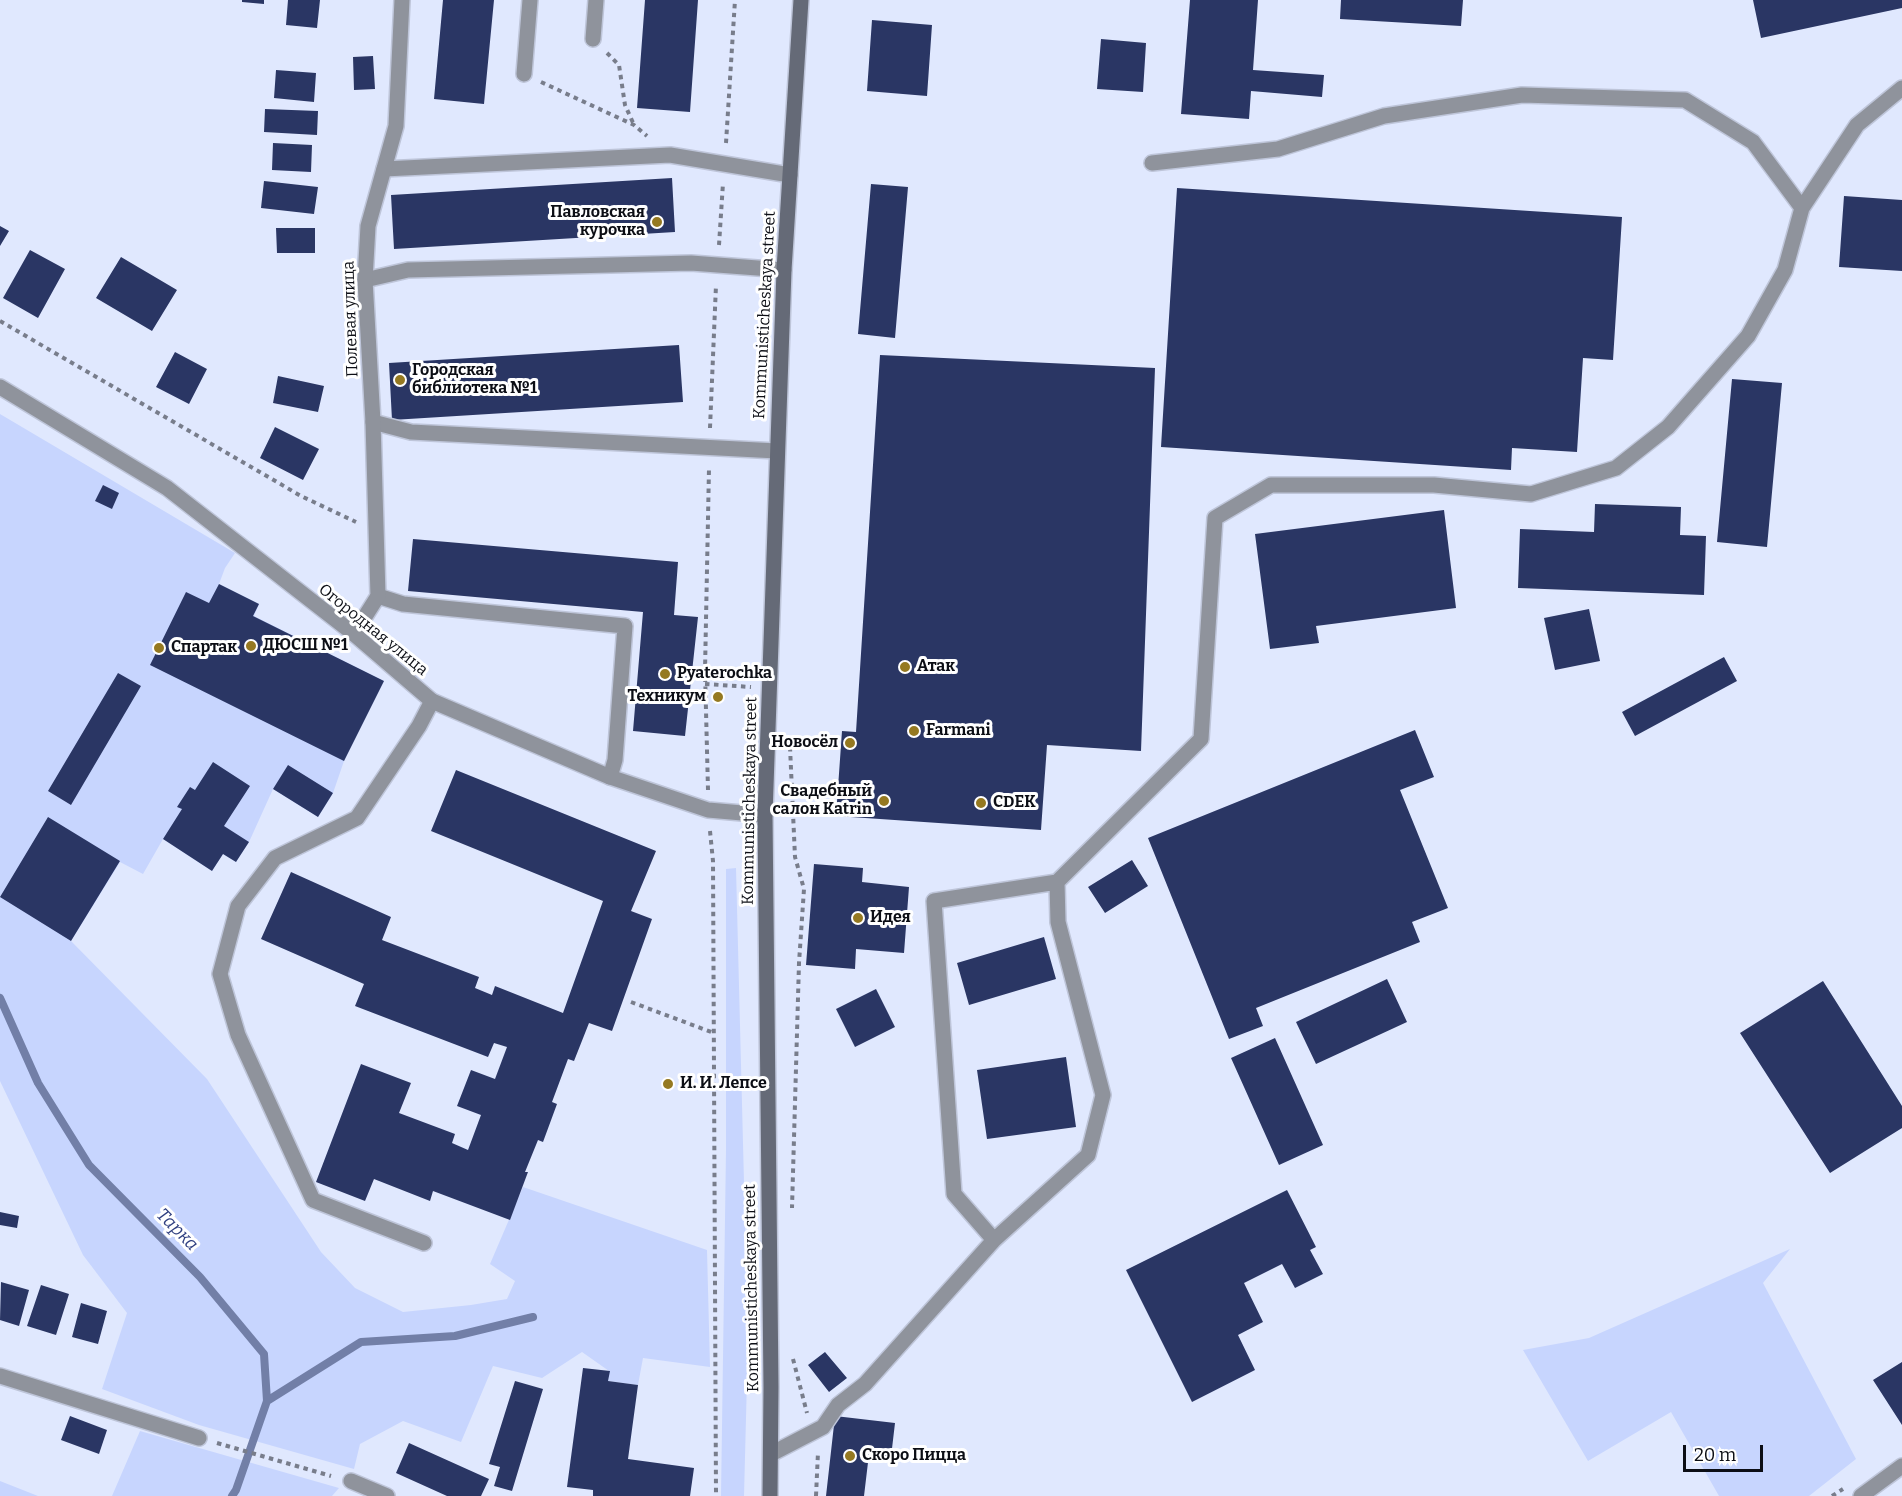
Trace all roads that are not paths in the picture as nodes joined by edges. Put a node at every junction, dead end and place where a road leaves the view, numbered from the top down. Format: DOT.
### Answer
graph roads {
  1 [pos="402,0"];
  2 [pos="530,0"];
  3 [pos="596,0"];
  4 [pos="801,0"];
  5 [pos="593,39"];
  6 [pos="524,74"];
  7 [pos="1902,88"];
  8 [pos="1152,163"];
  9 [pos="384,169"];
  10 [pos="790,175"];
  11 [pos="1802,208"];
  12 [pos="784,270"];
  13 [pos="365,280"];
  14 [pos="0,387"];
  15 [pos="373,422"];
  16 [pos="777,451"];
  17 [pos="378,596"];
  18 [pos="354,634"];
  19 [pos="432,701"];
  20 [pos="610,777"];
  21 [pos="765,814"];
  22 [pos="1057,882"];
  23 [pos="994,1240"];
  24 [pos="424,1243"];
  25 [pos="0,1376"];
  26 [pos="199,1438"];
  27 [pos="771,1454"];
  28 [pos="1902,1466"];
  29 [pos="351,1481"];
  30 [pos="387,1496"];
  31 [pos="771,1496"];
  32 [pos="1861,1496"];
  1 -- 9 [label="street, Полевая улица"];
  2 -- 6 [label="street"];
  3 -- 5 [label="street"];
  4 -- 10 [label="main road, Kommunisticheskaya street"];
  7 -- 11 [label="street"];
  8 -- 11 [label="street"];
  9 -- 10 [label="street"];
  9 -- 13 [label="street, Полевая улица"];
  10 -- 12 [label="main road, Kommunisticheskaya street"];
  11 -- 22 [label="street"];
  12 -- 13 [label="street"];
  12 -- 16 [label="main road, Kommunisticheskaya street"];
  13 -- 15 [label="street, Полевая улица"];
  14 -- 18 [label="street, Огородная улица"];
  15 -- 16 [label="street"];
  15 -- 17 [label="street, Полевая улица"];
  16 -- 21 [label="main road, Kommunisticheskaya street"];
  17 -- 18 [label="street"];
  17 -- 20 [label="street"];
  18 -- 19 [label="street, Огородная улица"];
  19 -- 20 [label="street, Огородная улица"];
  19 -- 24 [label="street"];
  20 -- 21 [label="street, Огородная улица"];
  21 -- 27 [label="main road, Kommunisticheskaya street"];
  22 -- 23 [label="street"];
  22 -- 23 [label="street"];
  23 -- 27 [label="street"];
  25 -- 26 [label="street"];
  27 -- 31 [label="main road, Kommunisticheskaya street"];
  28 -- 32 [label="street"];
  29 -- 30 [label="street"];
}
